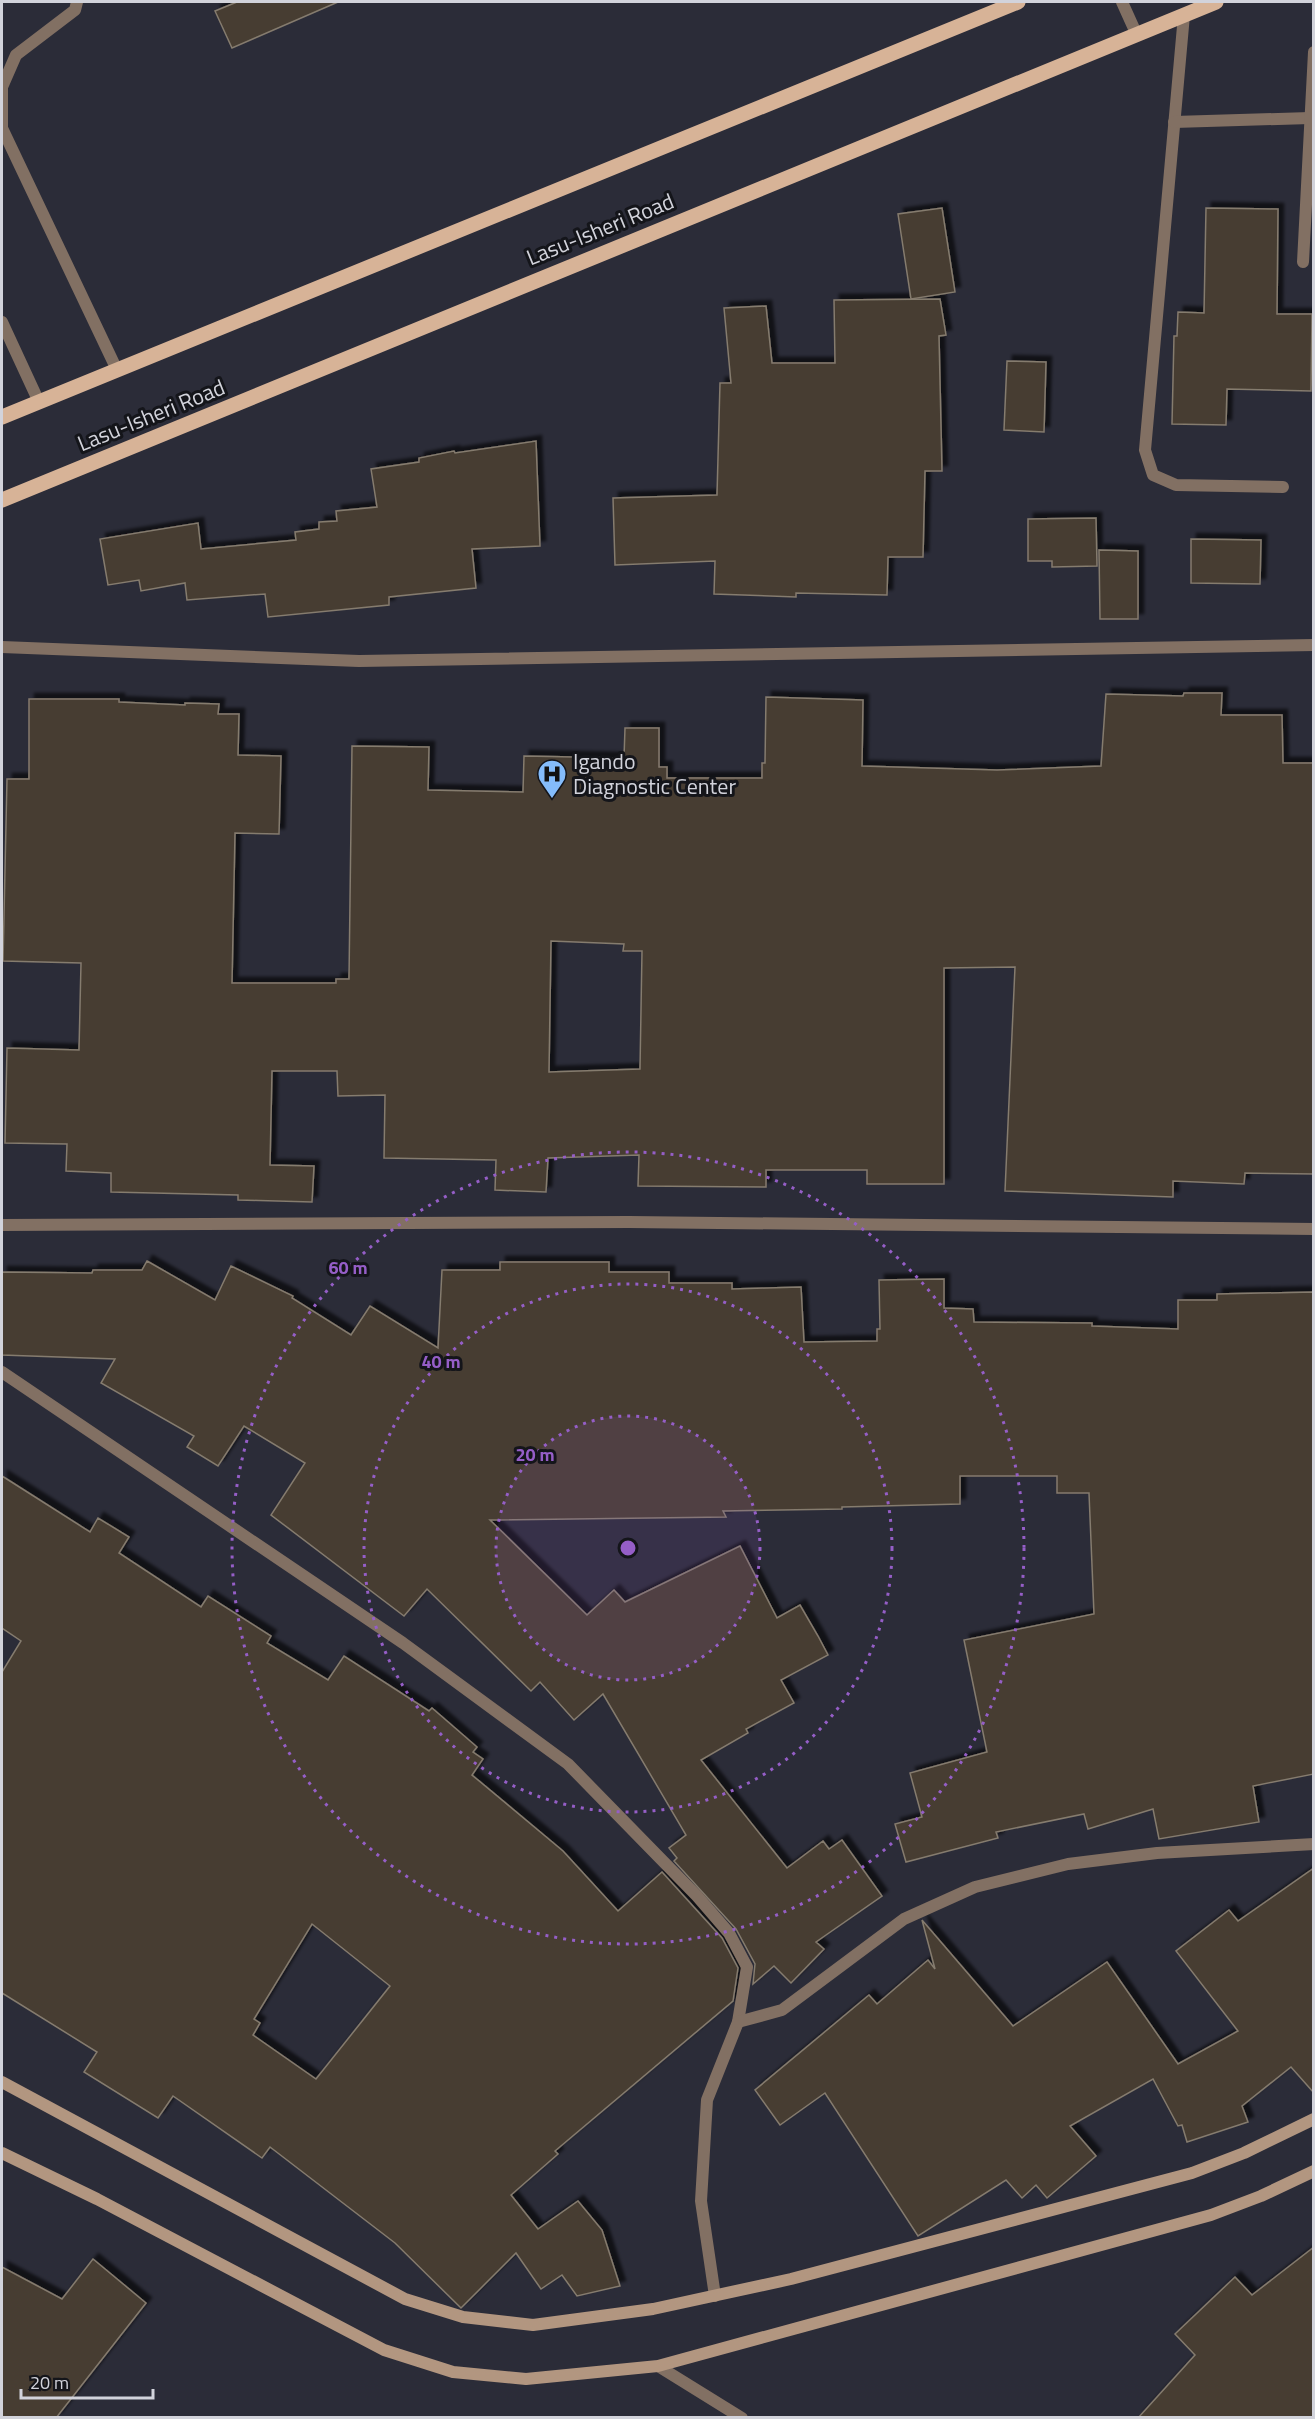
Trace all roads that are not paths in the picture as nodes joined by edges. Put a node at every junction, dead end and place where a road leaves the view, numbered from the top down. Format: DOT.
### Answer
graph roads {
  1 [pos="76,2"];
  2 [pos="1018,2"];
  3 [pos="1122,2"];
  4 [pos="1216,2"];
  5 [pos="1184,15"];
  6 [pos="1136,33"];
  7 [pos="1314,52"];
  8 [pos="1310,118"];
  9 [pos="1174,122"];
  10 [pos="1303,262"];
  11 [pos="2,322"];
  12 [pos="117,370"];
  13 [pos="39,402"];
  14 [pos="2,417"];
  15 [pos="1283,487"];
  16 [pos="2,500"];
  17 [pos="1314,645"];
  18 [pos="2,647"];
  19 [pos="2,1225"];
  20 [pos="1314,1229"];
  21 [pos="2,1372"];
  22 [pos="1314,1844"];
  23 [pos="738,2022"];
  24 [pos="2,2082"];
  25 [pos="1314,2119"];
  26 [pos="2,2153"];
  27 [pos="1314,2171"];
  28 [pos="715,2295"];
  29 [pos="658,2366"];
  30 [pos="742,2418"];
  1 -- 12 [label="street"];
  2 -- 12 [label="main road"];
  3 -- 6 [label="street"];
  4 -- 5 [label="main road, Lasu-Isheri Road"];
  5 -- 6 [label="main road, Lasu-Isheri Road"];
  5 -- 9 [label="street"];
  6 -- 16 [label="main road, Lasu-Isheri Road"];
  7 -- 8 [label="street"];
  8 -- 9 [label="street"];
  8 -- 10 [label="street"];
  9 -- 15 [label="street"];
  11 -- 13 [label="street"];
  12 -- 13 [label="main road"];
  13 -- 14 [label="main road"];
  17 -- 18 [label="street"];
  19 -- 20 [label="street"];
  21 -- 23 [label="street"];
  22 -- 23 [label="street"];
  23 -- 28 [label="street"];
  24 -- 28 [label="main road"];
  25 -- 28 [label="main road"];
  26 -- 29 [label="main road"];
  27 -- 29 [label="main road"];
  29 -- 30 [label="street"];
}
